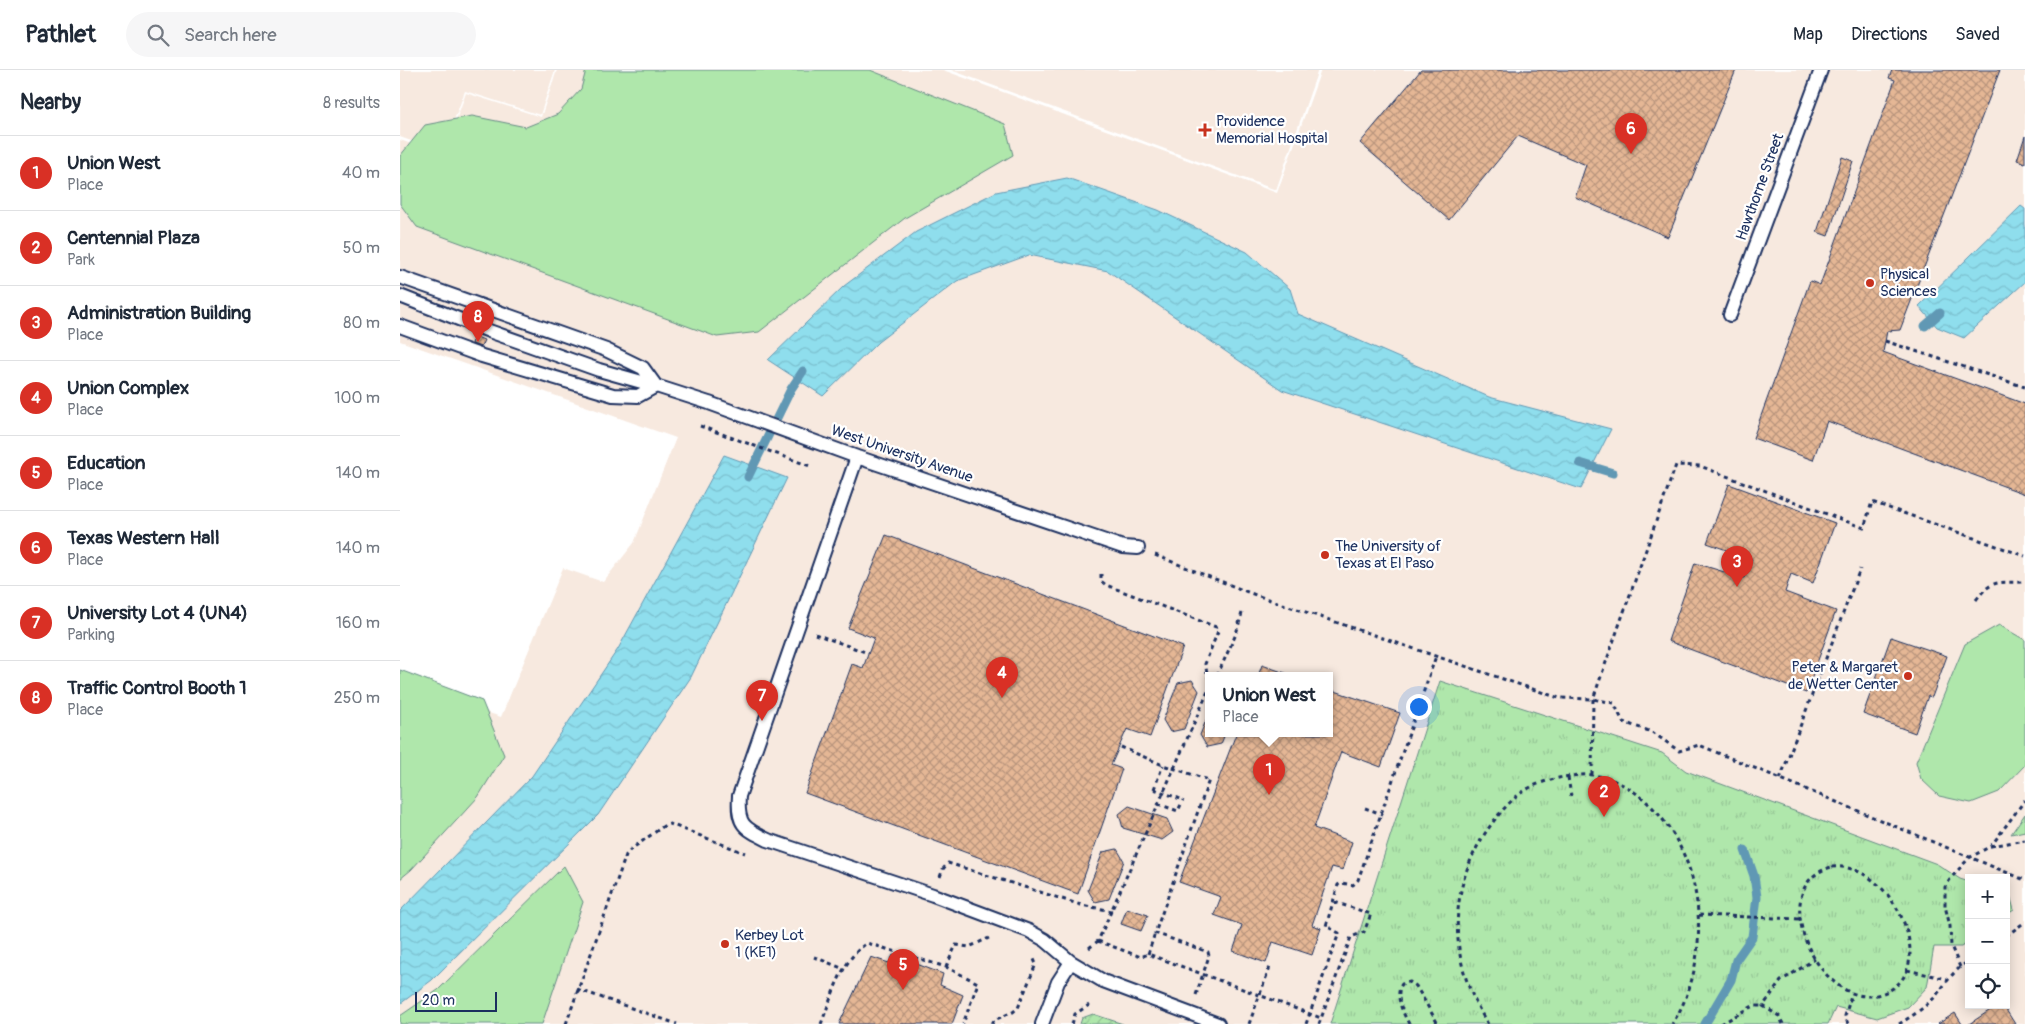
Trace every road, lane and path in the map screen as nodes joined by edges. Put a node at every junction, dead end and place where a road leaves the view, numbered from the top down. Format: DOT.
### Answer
graph roads {
  1 [pos="1821,70"];
  2 [pos="400,277"];
  3 [pos="400,296"];
  4 [pos="1730,315"];
  5 [pos="400,326"];
  6 [pos="1885,340"];
  7 [pos="656,386"];
  8 [pos="2025,386"];
  9 [pos="700,426"];
  10 [pos="857,457"];
  11 [pos="810,466"];
  12 [pos="1138,548"];
  13 [pos="2025,556"];
  14 [pos="1860,569"];
  15 [pos="1101,574"];
  16 [pos="2025,582"];
  17 [pos="1976,600"];
  18 [pos="1242,613"];
  19 [pos="798,628"];
  20 [pos="868,653"];
  21 [pos="1436,656"];
  22 [pos="1207,672"];
  23 [pos="1219,672"];
  24 [pos="1205,698"];
  25 [pos="1593,699"];
  26 [pos="1121,747"];
  27 [pos="1163,765"];
  28 [pos="1592,774"];
  29 [pos="1568,777"];
  30 [pos="1780,779"];
  31 [pos="1571,796"];
  32 [pos="2025,800"];
  33 [pos="1158,804"];
  34 [pos="1365,808"];
  35 [pos="1382,814"];
  36 [pos="768,840"];
  37 [pos="2025,840"];
  38 [pos="1990,846"];
  39 [pos="1970,858"];
  40 [pos="2025,880"];
  41 [pos="933,896"];
  42 [pos="1334,902"];
  43 [pos="1112,911"];
  44 [pos="1699,915"];
  45 [pos="1800,919"];
  46 [pos="2025,923"];
  47 [pos="1154,933"];
  48 [pos="2010,933"];
  49 [pos="993,936"];
  50 [pos="1031,953"];
  51 [pos="1148,954"];
  52 [pos="814,957"];
  53 [pos="1815,959"];
  54 [pos="1071,962"];
  55 [pos="1271,964"];
  56 [pos="1965,964"];
  57 [pos="946,966"];
  58 [pos="1960,967"];
  59 [pos="844,969"];
  60 [pos="1907,970"];
  61 [pos="1203,974"];
  62 [pos="1947,979"];
  63 [pos="577,989"];
  64 [pos="1852,993"];
  65 [pos="1259,995"];
  66 [pos="1089,1005"];
  67 [pos="1763,1006"];
  68 [pos="1310,1014"];
  69 [pos="1321,1018"];
  70 [pos="566,1024"];
  71 [pos="677,1024"];
  72 [pos="821,1024"];
  73 [pos="963,1024"];
  74 [pos="992,1024"];
  75 [pos="1042,1024"];
  76 [pos="1072,1024"];
  77 [pos="1218,1024"];
  78 [pos="1249,1024"];
  79 [pos="1306,1024"];
  80 [pos="1319,1024"];
  81 [pos="1409,1024"];
  82 [pos="1438,1024"];
  83 [pos="1488,1024"];
  84 [pos="1672,1024"];
  85 [pos="1721,1024"];
  86 [pos="1783,1024"];
  87 [pos="1848,1024"];
  88 [pos="1899,1024"];
  1 -- 4 [label="lane, Hawthorne Street"];
  2 -- 7 [label="lane"];
  3 -- 7 [label="lane, West University Avenue"];
  5 -- 7 [label="lane"];
  6 -- 8 [label="path"];
  7 -- 10 [label="lane, West University Avenue"];
  9 -- 11 [label="path"];
  10 -- 12 [label="lane, West University Avenue"];
  10 -- 19 [label="lane"];
  12 -- 21 [label="path"];
  13 -- 25 [label="path"];
  14 -- 30 [label="path"];
  15 -- 22 [label="path"];
  16 -- 17 [label="path"];
  18 -- 23 [label="path"];
  19 -- 20 [label="path"];
  19 -- 36 [label="lane"];
  21 -- 25 [label="path"];
  21 -- 35 [label="path"];
  24 -- 33 [label="path"];
  25 -- 28 [label="path"];
  25 -- 30 [label="path"];
  26 -- 27 [label="path, bridge"];
  27 -- 33 [label="path, bridge"];
  27 -- 47 [label="path, bridge"];
  28 -- 29 [label="path"];
  28 -- 44 [label="path"];
  29 -- 31 [label="path"];
  29 -- 83 [label="path"];
  30 -- 39 [label="path"];
  32 -- 38 [label="path"];
  33 -- 43 [label="path"];
  34 -- 35 [label="path"];
  35 -- 42 [label="path"];
  36 -- 41 [label="lane"];
  36 -- 63 [label="path"];
  37 -- 38 [label="path"];
  38 -- 39 [label="path"];
  39 -- 40 [label="path"];
  39 -- 58 [label="path"];
  41 -- 43 [label="path"];
  41 -- 54 [label="lane"];
  42 -- 68 [label="path"];
  42 -- 69 [label="path"];
  43 -- 51 [label="path"];
  44 -- 45 [label="path"];
  44 -- 84 [label="path"];
  45 -- 53 [label="path"];
  45 -- 60 [label="path"];
  46 -- 48 [label="path"];
  47 -- 51 [label="path"];
  47 -- 61 [label="path, bridge"];
  49 -- 57 [label="path"];
  50 -- 74 [label="path"];
  51 -- 61 [label="path"];
  52 -- 59 [label="path"];
  53 -- 64 [label="path"];
  53 -- 67 [label="path"];
  54 -- 75 [label="lane"];
  54 -- 77 [label="lane"];
  55 -- 65 [label="path"];
  56 -- 58 [label="path"];
  57 -- 59 [label="path"];
  57 -- 73 [label="path"];
  58 -- 62 [label="path"];
  59 -- 72 [label="path"];
  60 -- 62 [label="path"];
  60 -- 64 [label="path"];
  61 -- 65 [label="path"];
  62 -- 88 [label="path"];
  63 -- 70 [label="path"];
  63 -- 71 [label="path"];
  64 -- 87 [label="path"];
  65 -- 68 [label="path"];
  65 -- 78 [label="path"];
  66 -- 76 [label="path"];
  67 -- 85 [label="path"];
  67 -- 86 [label="path"];
  68 -- 69 [label="path"];
  68 -- 79 [label="path"];
  69 -- 80 [label="path"];
  81 -- 82 [label="path"];
}
